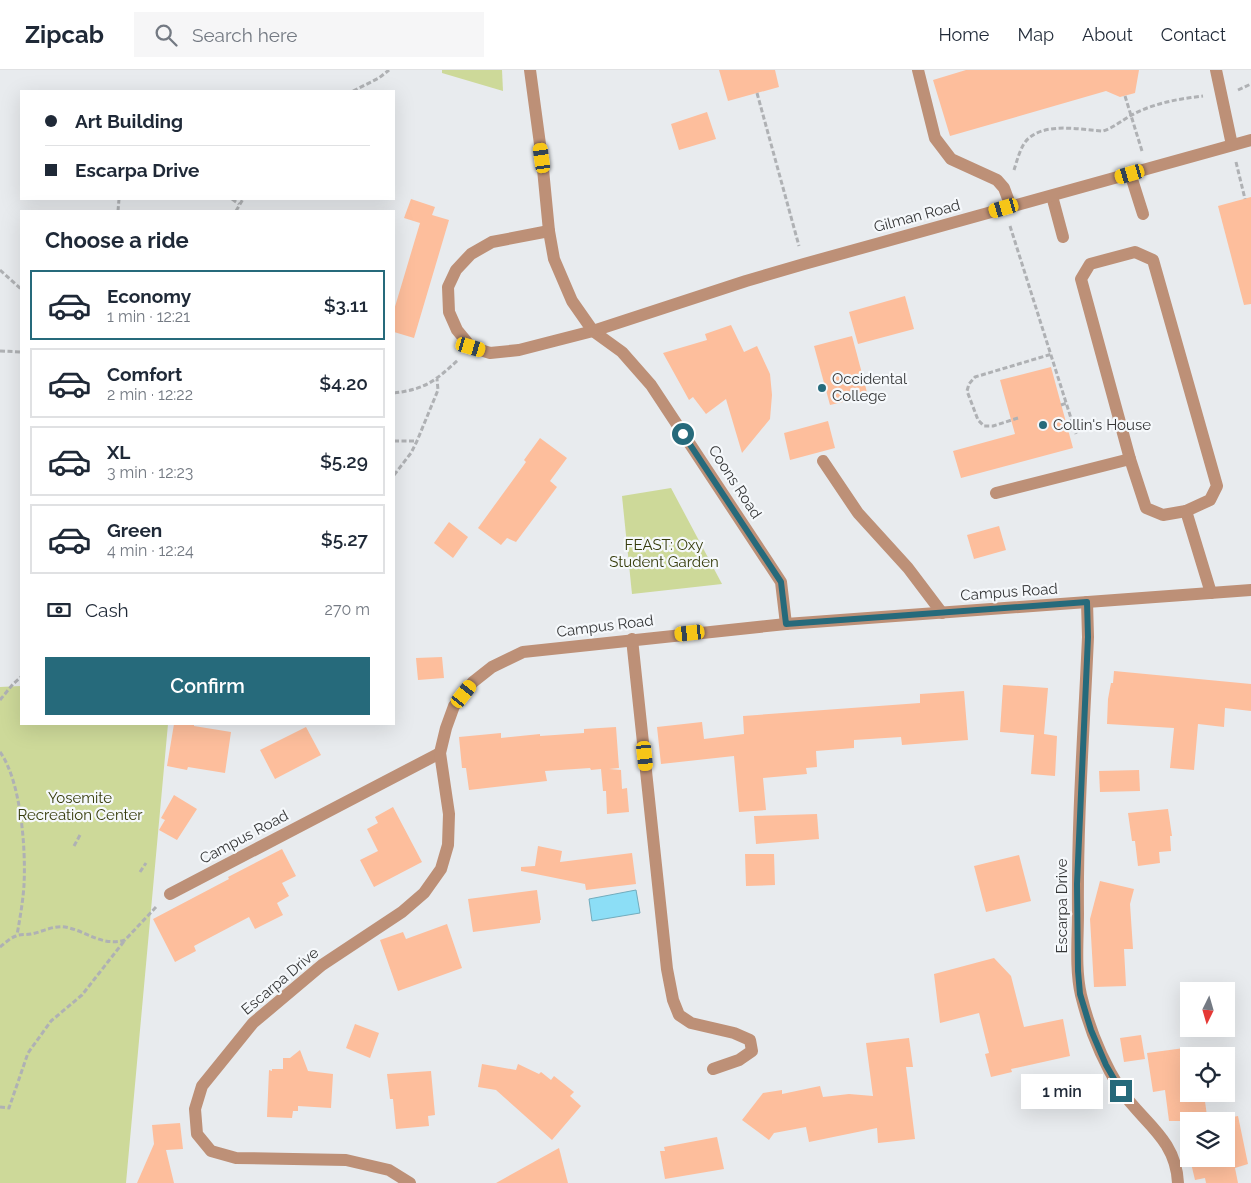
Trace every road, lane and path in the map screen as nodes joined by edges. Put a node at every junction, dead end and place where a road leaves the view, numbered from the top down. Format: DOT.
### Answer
graph roads {
  1 [pos="389,70"];
  2 [pos="530,70"];
  3 [pos="918,70"];
  4 [pos="1216,70"];
  5 [pos="355,90"];
  6 [pos="758,93"];
  7 [pos="1126,96"];
  8 [pos="1194,97"];
  9 [pos="1131,115"];
  10 [pos="1251,140"];
  11 [pos="1232,145"];
  12 [pos="1147,169"];
  13 [pos="1130,174"];
  14 [pos="996,180"];
  15 [pos="1052,196"];
  16 [pos="1245,199"];
  17 [pos="233,200"];
  18 [pos="242,200"];
  19 [pos="239,204"];
  20 [pos="1008,208"];
  21 [pos="236,210"];
  22 [pos="1143,214"];
  23 [pos="549,231"];
  24 [pos="1063,237"];
  25 [pos="804,264"];
  26 [pos="0,270"];
  27 [pos="20,288"];
  28 [pos="593,332"];
  29 [pos="471,347"];
  30 [pos="0,351"];
  31 [pos="20,352"];
  32 [pos="1052,354"];
  33 [pos="436,380"];
  34 [pos="395,393"];
  35 [pos="1067,403"];
  36 [pos="1061,405"];
  37 [pos="1018,418"];
  38 [pos="1076,434"];
  39 [pos="395,441"];
  40 [pos="417,441"];
  41 [pos="1130,459"];
  42 [pos="823,461"];
  43 [pos="395,474"];
  44 [pos="996,493"];
  45 [pos="1186,511"];
  46 [pos="1251,590"];
  47 [pos="1211,593"];
  48 [pos="1087,602"];
  49 [pos="942,613"];
  50 [pos="786,624"];
  51 [pos="632,639"];
  52 [pos="20,678"];
  53 [pos="0,700"];
  54 [pos="0,752"];
  55 [pos="440,753"];
  56 [pos="80,834"];
  57 [pos="74,846"];
  58 [pos="146,863"];
  59 [pos="140,872"];
  60 [pos="170,894"];
  61 [pos="17,935"];
  62 [pos="125,940"];
  63 [pos="0,947"];
  64 [pos="713,1070"];
  65 [pos="0,1107"];
  66 [pos="410,1183"];
  67 [pos="1178,1183"];
  1 -- 5 [label="path"];
  2 -- 23 [label="street, Coons Road"];
  3 -- 14 [label="street"];
  4 -- 11 [label="street"];
  6 -- 25 [label="path"];
  7 -- 9 [label="path"];
  8 -- 9 [label="path"];
  9 -- 12 [label="path"];
  9 -- 14 [label="path"];
  10 -- 11 [label="street, Gilman Road"];
  11 -- 12 [label="street, Gilman Road"];
  11 -- 16 [label="path"];
  12 -- 13 [label="street, Gilman Road"];
  13 -- 15 [label="street, Gilman Road"];
  13 -- 22 [label="street"];
  14 -- 20 [label="street"];
  15 -- 20 [label="street, Gilman Road"];
  15 -- 24 [label="street"];
  17 -- 19 [label="path"];
  18 -- 19 [label="path"];
  19 -- 21 [label="path"];
  20 -- 25 [label="street, Gilman Road"];
  20 -- 32 [label="path"];
  23 -- 28 [label="street, Coons Road"];
  23 -- 29 [label="street"];
  25 -- 28 [label="street, Gilman Road"];
  26 -- 27 [label="path"];
  28 -- 29 [label="street, Gilman Road"];
  28 -- 50 [label="street, Coons Road"];
  29 -- 33 [label="path"];
  30 -- 31 [label="path"];
  32 -- 35 [label="path"];
  32 -- 37 [label="path"];
  33 -- 34 [label="path"];
  33 -- 40 [label="path"];
  35 -- 36 [label="path"];
  35 -- 38 [label="path"];
  39 -- 40 [label="path"];
  40 -- 43 [label="path"];
  41 -- 44 [label="street"];
  41 -- 45 [label="street"];
  41 -- 45 [label="street"];
  42 -- 49 [label="street"];
  45 -- 47 [label="street"];
  46 -- 47 [label="street, Campus Road"];
  47 -- 48 [label="street, Campus Road"];
  48 -- 49 [label="street, Campus Road"];
  48 -- 67 [label="street, Escarpa Drive"];
  49 -- 50 [label="street, Campus Road"];
  50 -- 51 [label="street, Campus Road"];
  51 -- 55 [label="street, Campus Road"];
  51 -- 64 [label="street"];
  52 -- 53 [label="path"];
  54 -- 61 [label="path"];
  55 -- 60 [label="street, Campus Road"];
  55 -- 66 [label="street, Escarpa Drive"];
  56 -- 57 [label="path"];
  58 -- 59 [label="path"];
  60 -- 62 [label="path"];
  61 -- 62 [label="path"];
  61 -- 63 [label="path"];
  62 -- 65 [label="path"];
}
